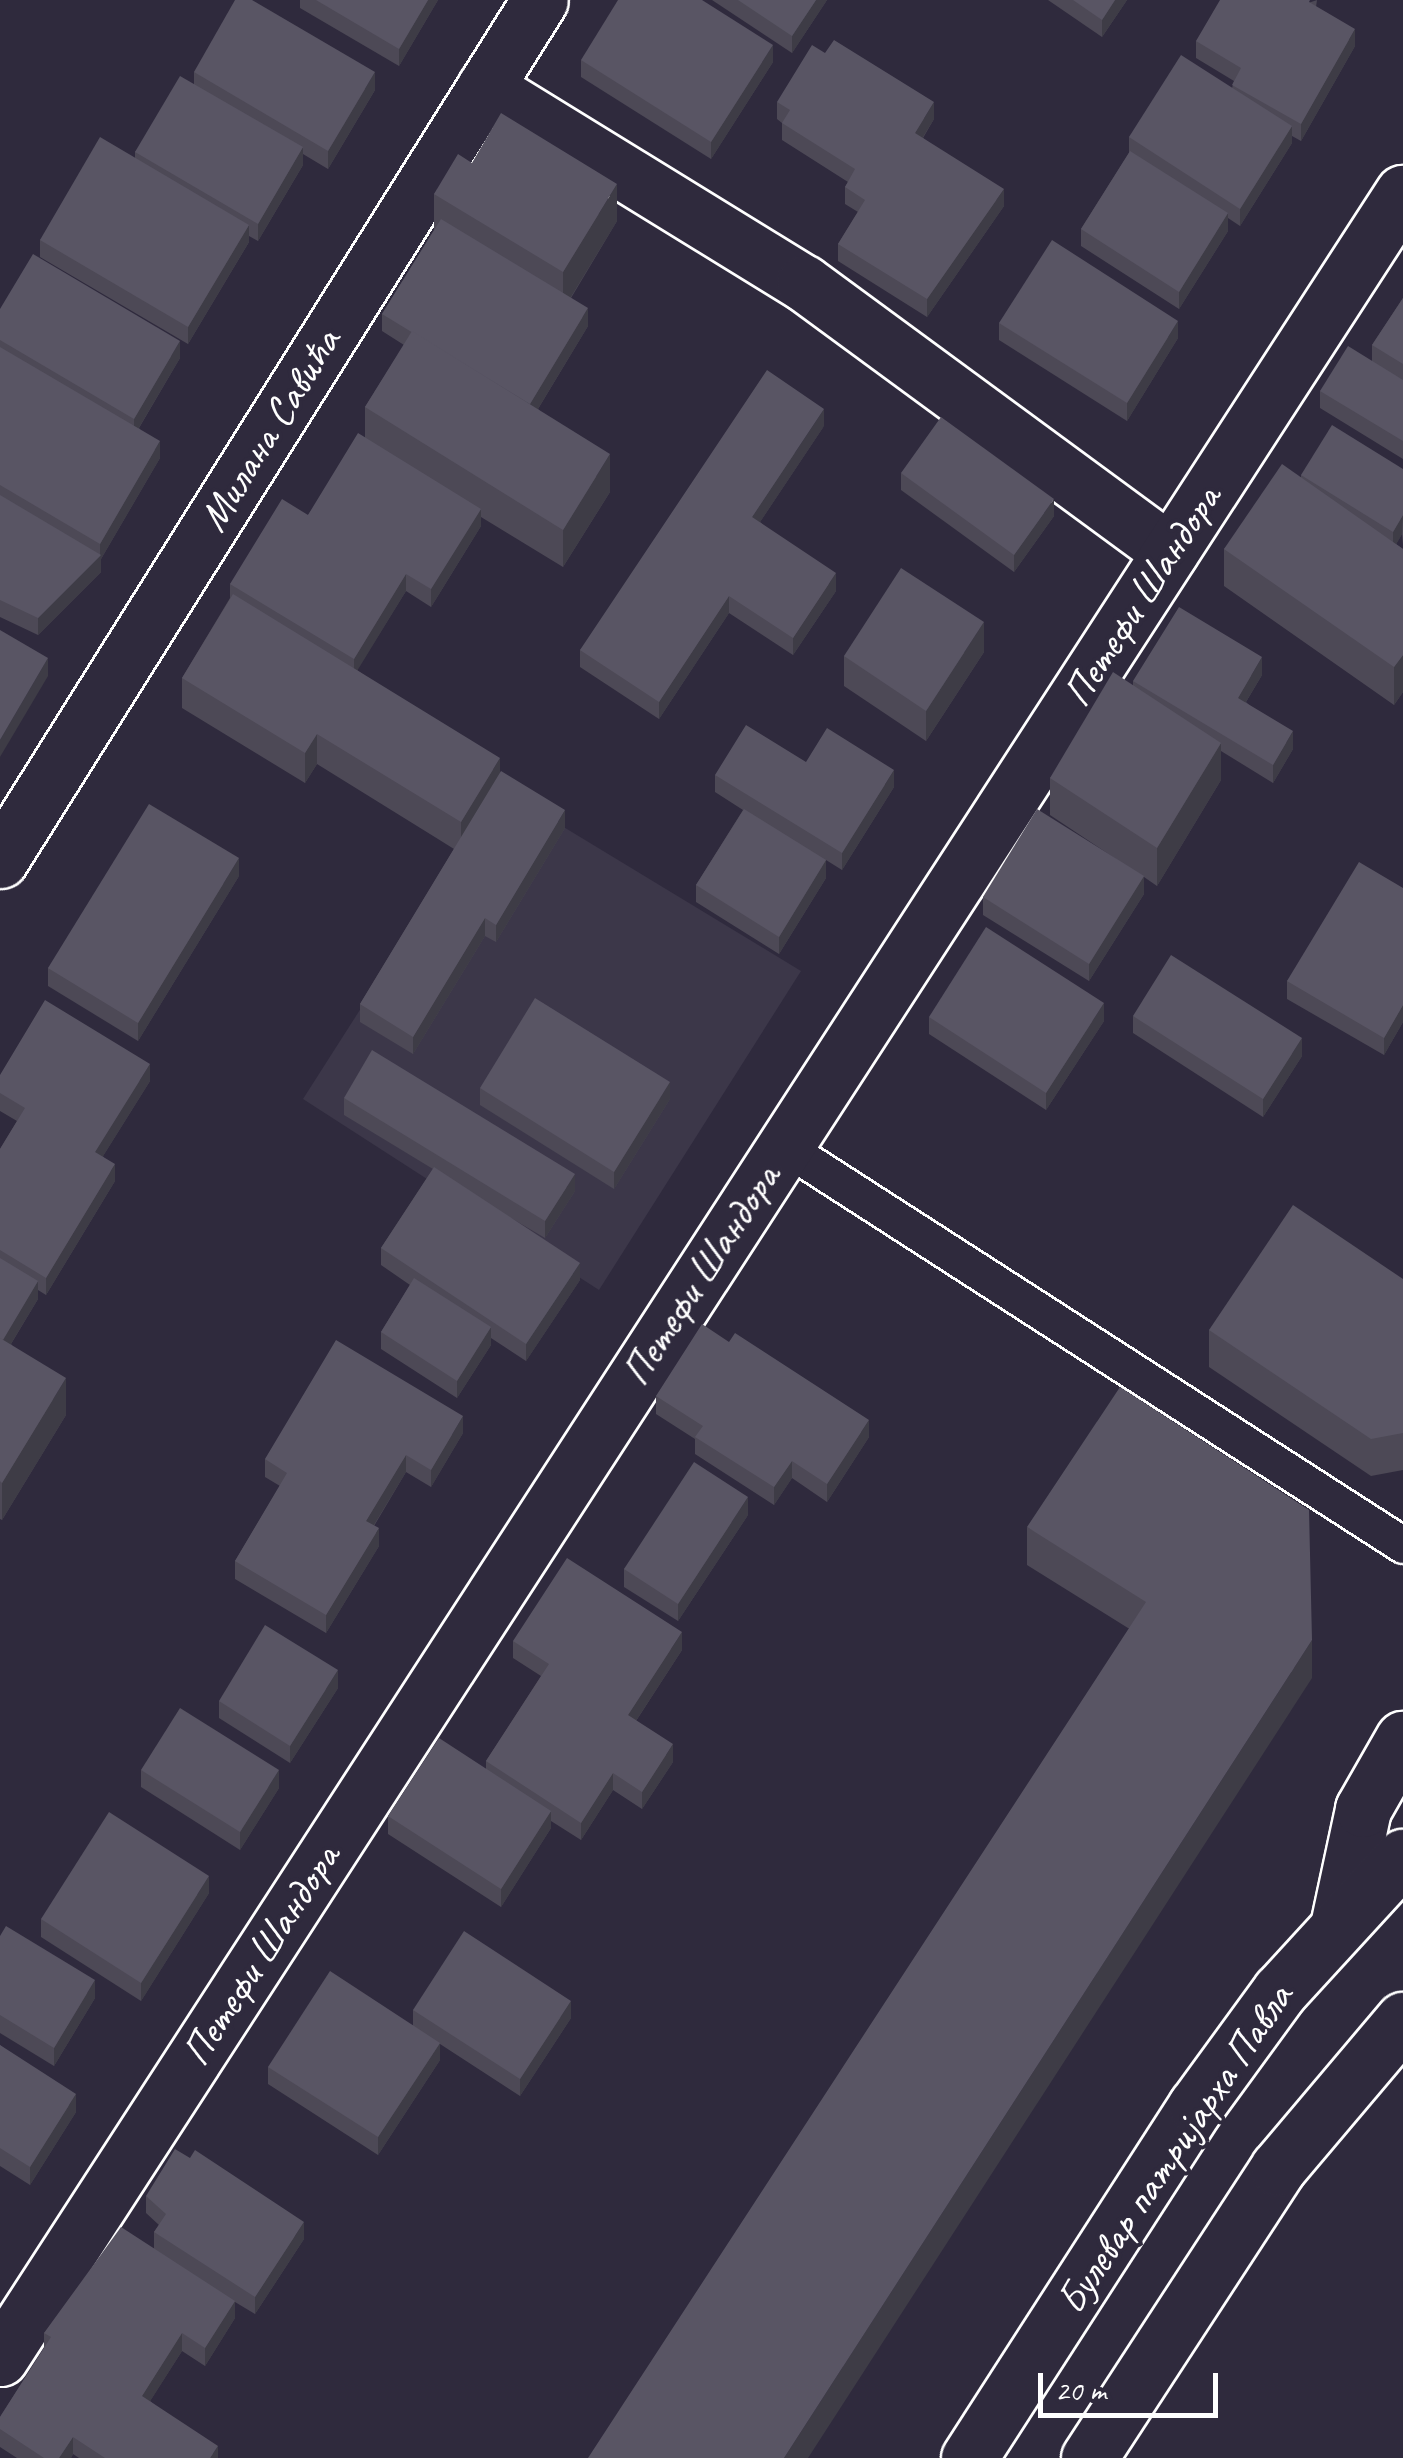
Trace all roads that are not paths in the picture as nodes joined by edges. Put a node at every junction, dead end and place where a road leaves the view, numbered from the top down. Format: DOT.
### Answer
graph roads {
  1 [pos="540,0"];
  2 [pos="485,87"];
  3 [pos="1403,193"];
  4 [pos="1170,552"];
  5 [pos="0,860"];
  6 [pos="785,1146"];
  7 [pos="1403,1545"];
  8 [pos="1403,1739"];
  9 [pos="1403,1857"];
  10 [pos="1338,1926"];
  11 [pos="1403,2020"];
  12 [pos="0,2358"];
  13 [pos="970,2458"];
  14 [pos="1089,2458"];
  1 -- 2 [label="street, Милана Савића"];
  2 -- 4 [label="street"];
  2 -- 5 [label="street, Милана Савића"];
  3 -- 4 [label="street, Петефи Шандора"];
  4 -- 6 [label="street, Петефи Шандора"];
  6 -- 7 [label="lane"];
  6 -- 12 [label="street, Петефи Шандора"];
  8 -- 10 [label="street"];
  9 -- 10 [label="street, Булевар патријарха Павла"];
  10 -- 13 [label="street, Булевар патријарха Павла"];
  11 -- 14 [label="street"];
}
